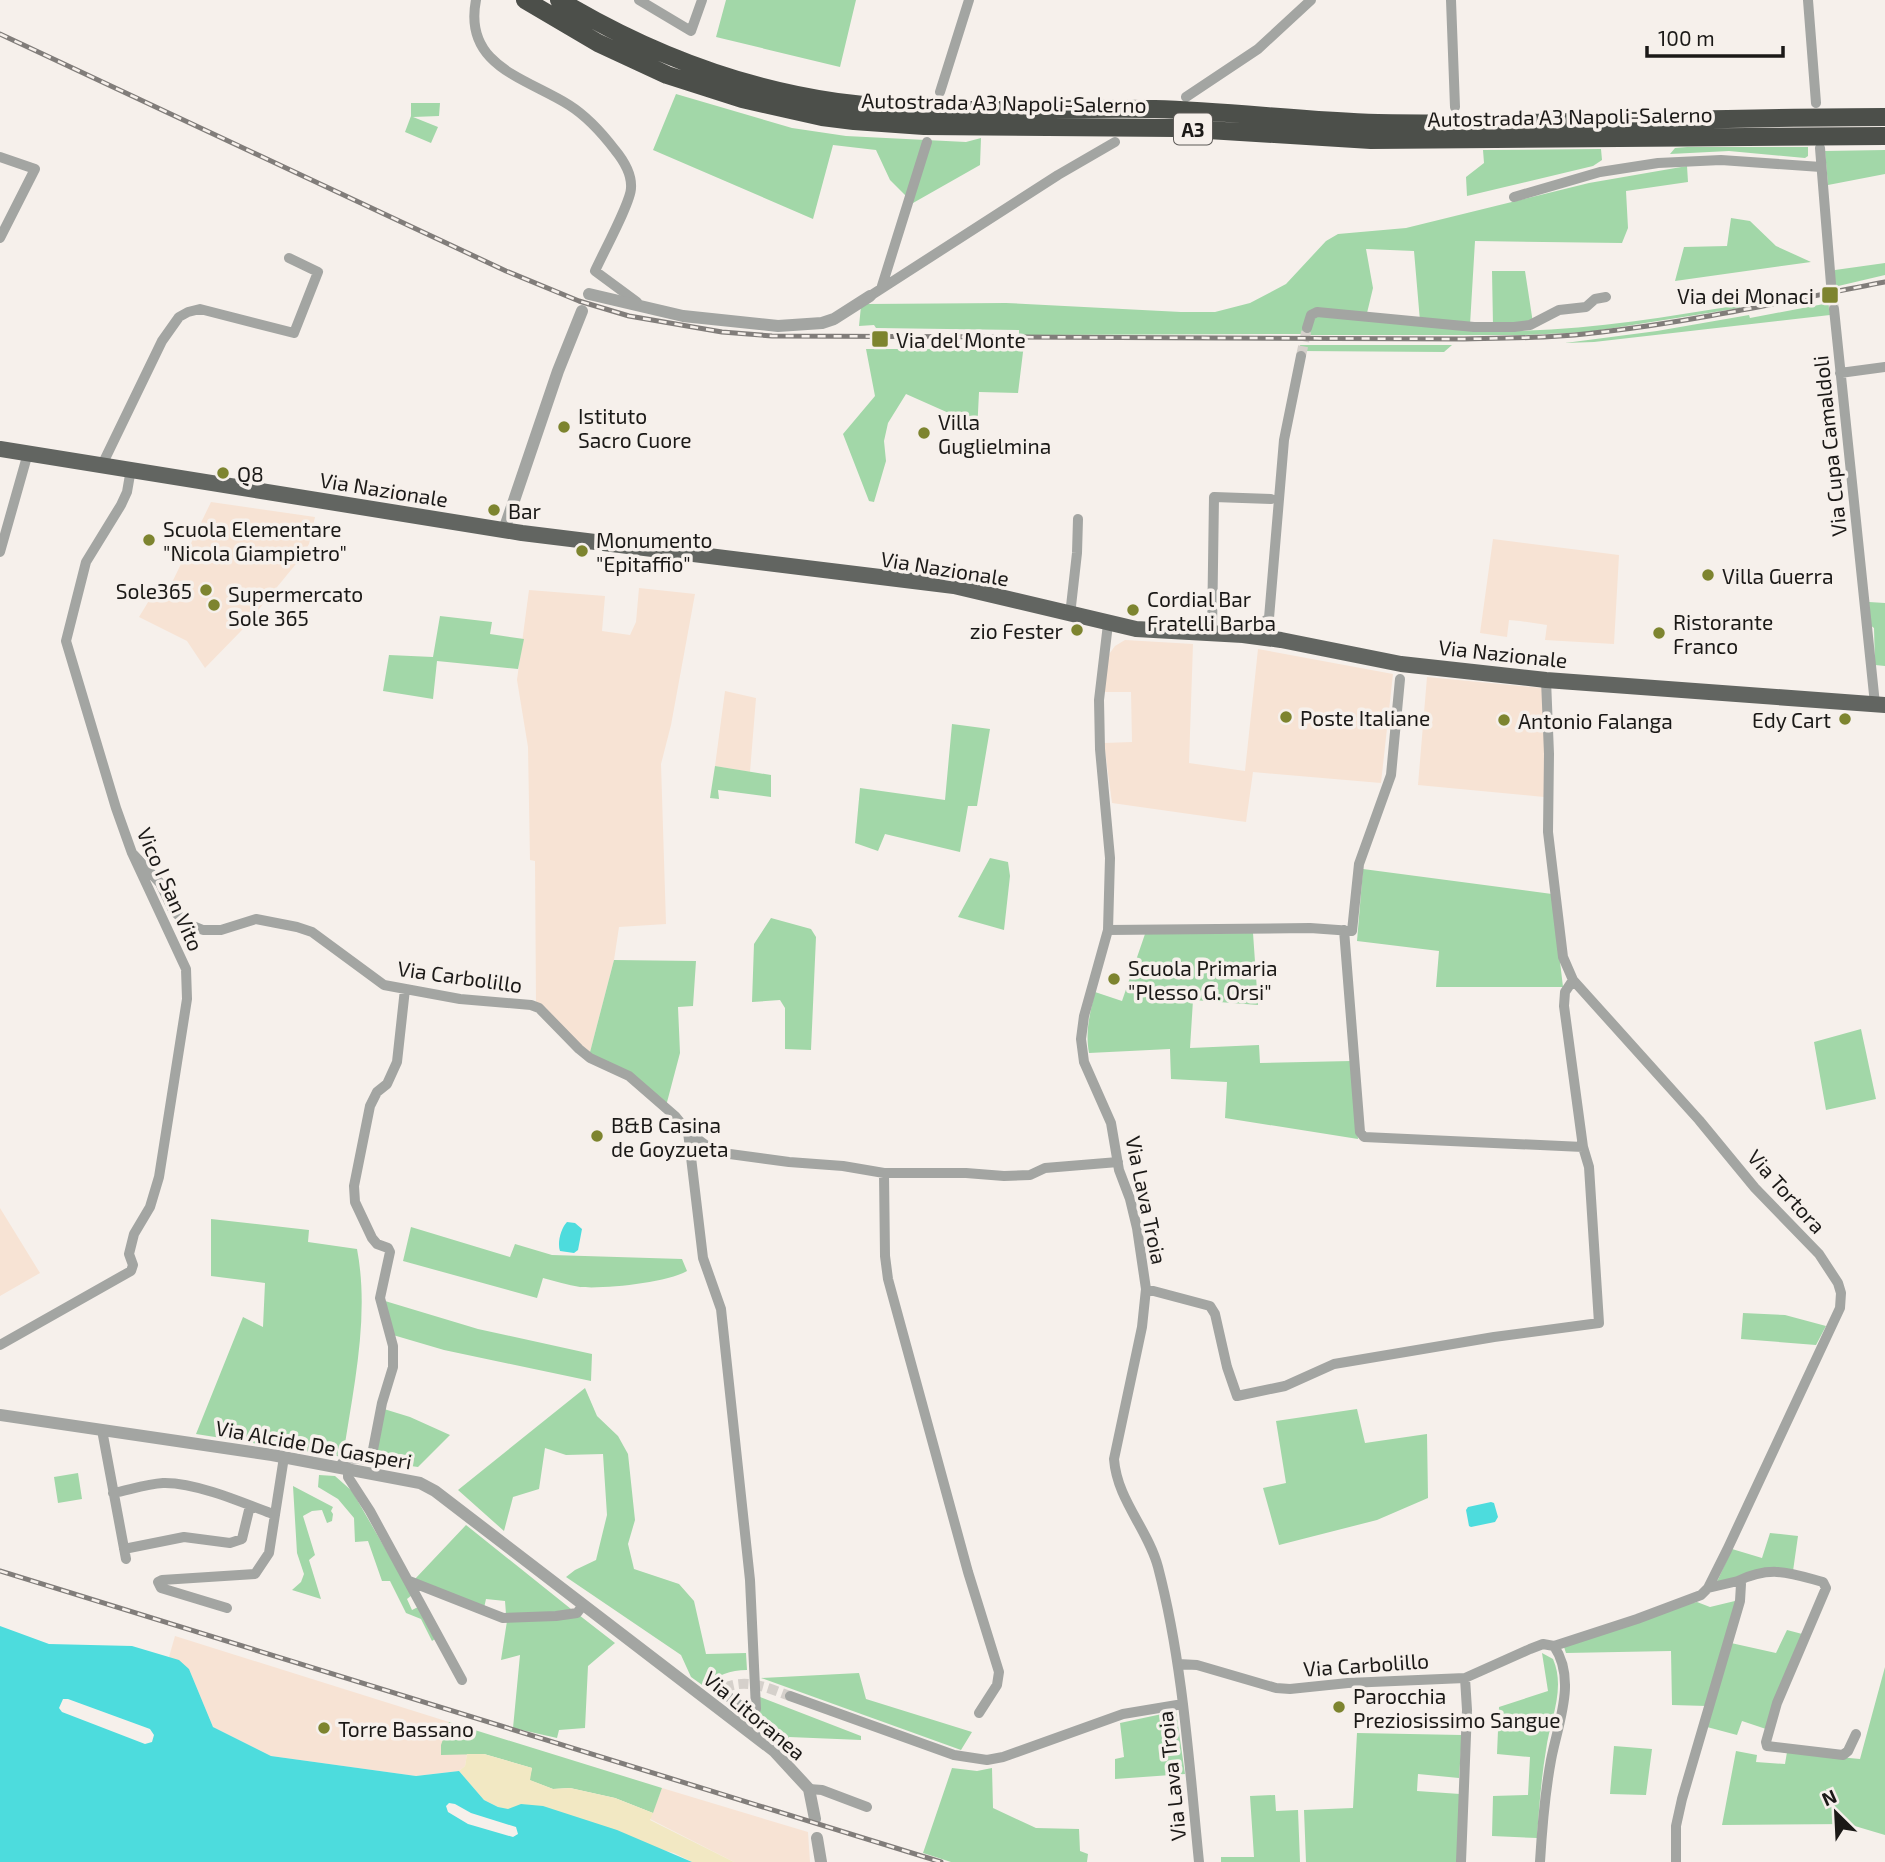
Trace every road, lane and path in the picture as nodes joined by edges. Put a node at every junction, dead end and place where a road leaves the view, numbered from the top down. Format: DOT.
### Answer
graph roads {
  1 [pos="476,0"];
  2 [pos="525,0"];
  3 [pos="559,0"];
  4 [pos="639,0"];
  5 [pos="702,0"];
  6 [pos="969,0"];
  7 [pos="1311,0"];
  8 [pos="1451,0"];
  9 [pos="1808,0"];
  10 [pos="940,92"];
  11 [pos="1186,97"];
  12 [pos="1816,103"];
  13 [pos="1455,107"];
  14 [pos="1885,117"];
  15 [pos="1885,135"];
  16 [pos="927,142"];
  17 [pos="1115,142"];
  18 [pos="1820,148"];
  19 [pos="0,157"];
  20 [pos="1821,167"];
  21 [pos="1514,197"];
  22 [pos="0,238"];
  23 [pos="289,258"];
  24 [pos="1831,284"];
  25 [pos="876,293"];
  26 [pos="589,294"];
  27 [pos="1606,297"];
  28 [pos="638,307"];
  29 [pos="1834,309"];
  30 [pos="582,311"];
  31 [pos="1307,328"];
  32 [pos="1301,356"];
  33 [pos="1885,367"];
  34 [pos="1840,373"];
  35 [pos="0,449"];
  36 [pos="28,453"];
  37 [pos="102,465"];
  38 [pos="131,469"];
  39 [pos="1271,499"];
  40 [pos="1078,519"];
  41 [pos="504,530"];
  42 [pos="0,552"];
  43 [pos="1070,615"];
  44 [pos="1108,624"];
  45 [pos="1212,633"];
  46 [pos="1243,635"];
  47 [pos="1400,673"];
  48 [pos="1546,680"];
  49 [pos="1880,705"];
  50 [pos="132,853"];
  51 [pos="1108,930"];
  52 [pos="1344,930"];
  53 [pos="1573,980"];
  54 [pos="405,989"];
  55 [pos="688,1132"];
  56 [pos="1583,1147"];
  57 [pos="1118,1162"];
  58 [pos="884,1173"];
  59 [pos="1146,1289"];
  60 [pos="0,1345"];
  61 [pos="0,1415"];
  62 [pos="102,1430"];
  63 [pos="284,1457"];
  64 [pos="344,1467"];
  65 [pos="113,1493"];
  66 [pos="250,1506"];
  67 [pos="275,1515"];
  68 [pos="408,1581"];
  69 [pos="1738,1581"];
  70 [pos="1708,1588"];
  71 [pos="583,1605"];
  72 [pos="227,1608"];
  73 [pos="1554,1646"];
  74 [pos="1178,1664"];
  75 [pos="1465,1678"];
  76 [pos="462,1680"];
  77 [pos="682,1680"];
  78 [pos="790,1696"];
  79 [pos="710,1701"];
  80 [pos="1183,1704"];
  81 [pos="979,1713"];
  82 [pos="1856,1734"];
  83 [pos="809,1789"];
  84 [pos="867,1807"];
  85 [pos="815,1819"];
  86 [pos="817,1838"];
  87 [pos="821,1862"];
  88 [pos="1199,1862"];
  89 [pos="1461,1862"];
  90 [pos="1541,1862"];
  91 [pos="1676,1862"];
  1 -- 28 [label="street"];
  2 -- 15 [label="highway, Autostrada A3 Napoli-Salerno / A3"];
  3 -- 14 [label="highway, Autostrada A3 Napoli-Salerno / A3"];
  4 -- 5 [label="street"];
  6 -- 10 [label="street"];
  7 -- 11 [label="street"];
  8 -- 13 [label="street"];
  9 -- 12 [label="street"];
  16 -- 25 [label="street"];
  17 -- 25 [label="street"];
  18 -- 20 [label="street"];
  19 -- 22 [label="street"];
  20 -- 21 [label="street"];
  20 -- 24 [label="street"];
  23 -- 37 [label="street"];
  25 -- 28 [label="street"];
  26 -- 28 [label="street"];
  27 -- 31 [label="street"];
  29 -- 34 [label="street, Via Cupa Camaldoli"];
  30 -- 41 [label="street"];
  32 -- 46 [label="street"];
  33 -- 34 [label="street"];
  34 -- 49 [label="street, Via Cupa Camaldoli"];
  35 -- 36 [label="main road, Via Nazionale"];
  36 -- 37 [label="main road, Via Nazionale"];
  36 -- 42 [label="street"];
  37 -- 38 [label="main road, Via Nazionale"];
  38 -- 41 [label="main road, Via Nazionale"];
  38 -- 50 [label="street, Vico I San Vito"];
  39 -- 45 [label="street"];
  40 -- 43 [label="street"];
  41 -- 43 [label="main road, Via Nazionale"];
  43 -- 44 [label="main road, Via Nazionale"];
  44 -- 45 [label="main road, Via Nazionale"];
  44 -- 51 [label="street, Via Lava Troia"];
  45 -- 46 [label="main road, Via Nazionale"];
  46 -- 47 [label="main road, Via Nazionale"];
  47 -- 48 [label="main road, Via Nazionale"];
  47 -- 52 [label="street"];
  48 -- 49 [label="main road, Via Nazionale"];
  48 -- 53 [label="street, Via Tortora"];
  50 -- 54 [label="street, Via Carbolillo"];
  50 -- 60 [label="street, Vico I San Vito"];
  51 -- 52 [label="street"];
  51 -- 57 [label="street, Via Lava Troia"];
  52 -- 56 [label="street"];
  53 -- 56 [label="street"];
  53 -- 70 [label="street, Via Tortora"];
  54 -- 55 [label="street, Via Carbolillo"];
  54 -- 64 [label="street"];
  55 -- 58 [label="street, Via Carbolillo"];
  55 -- 79 [label="street"];
  56 -- 59 [label="street"];
  57 -- 58 [label="street, Via Carbolillo"];
  57 -- 59 [label="street, Via Lava Troia"];
  58 -- 81 [label="street"];
  59 -- 74 [label="street, Via Lava Troia"];
  61 -- 62 [label="street, Via Alcide De Gasperi"];
  62 -- 63 [label="street, Via Alcide De Gasperi"];
  62 -- 65 [label="street"];
  63 -- 64 [label="street, Via Alcide De Gasperi"];
  63 -- 67 [label="street"];
  64 -- 68 [label="street"];
  64 -- 71 [label="street, Via Alcide De Gasperi"];
  65 -- 66 [label="street"];
  65 -- 66 [label="street"];
  66 -- 67 [label="street"];
  67 -- 72 [label="street"];
  68 -- 71 [label="street"];
  68 -- 76 [label="street"];
  69 -- 70 [label="street"];
  69 -- 82 [label="street"];
  69 -- 91 [label="street"];
  70 -- 73 [label="street"];
  71 -- 77 [label="street, Via Alcide De Gasperi"];
  73 -- 75 [label="street, Via Carbolillo"];
  73 -- 90 [label="street"];
  74 -- 75 [label="street, Via Carbolillo"];
  74 -- 80 [label="street, Via Lava Troia"];
  75 -- 89 [label="street"];
  77 -- 79 [label="street, Via Litoranea"];
  78 -- 80 [label="street"];
  79 -- 83 [label="street, Via Litoranea"];
  80 -- 88 [label="street, Via Lava Troia"];
  83 -- 84 [label="street"];
  83 -- 85 [label="street, Via Litoranea"];
  86 -- 87 [label="street"];
}
